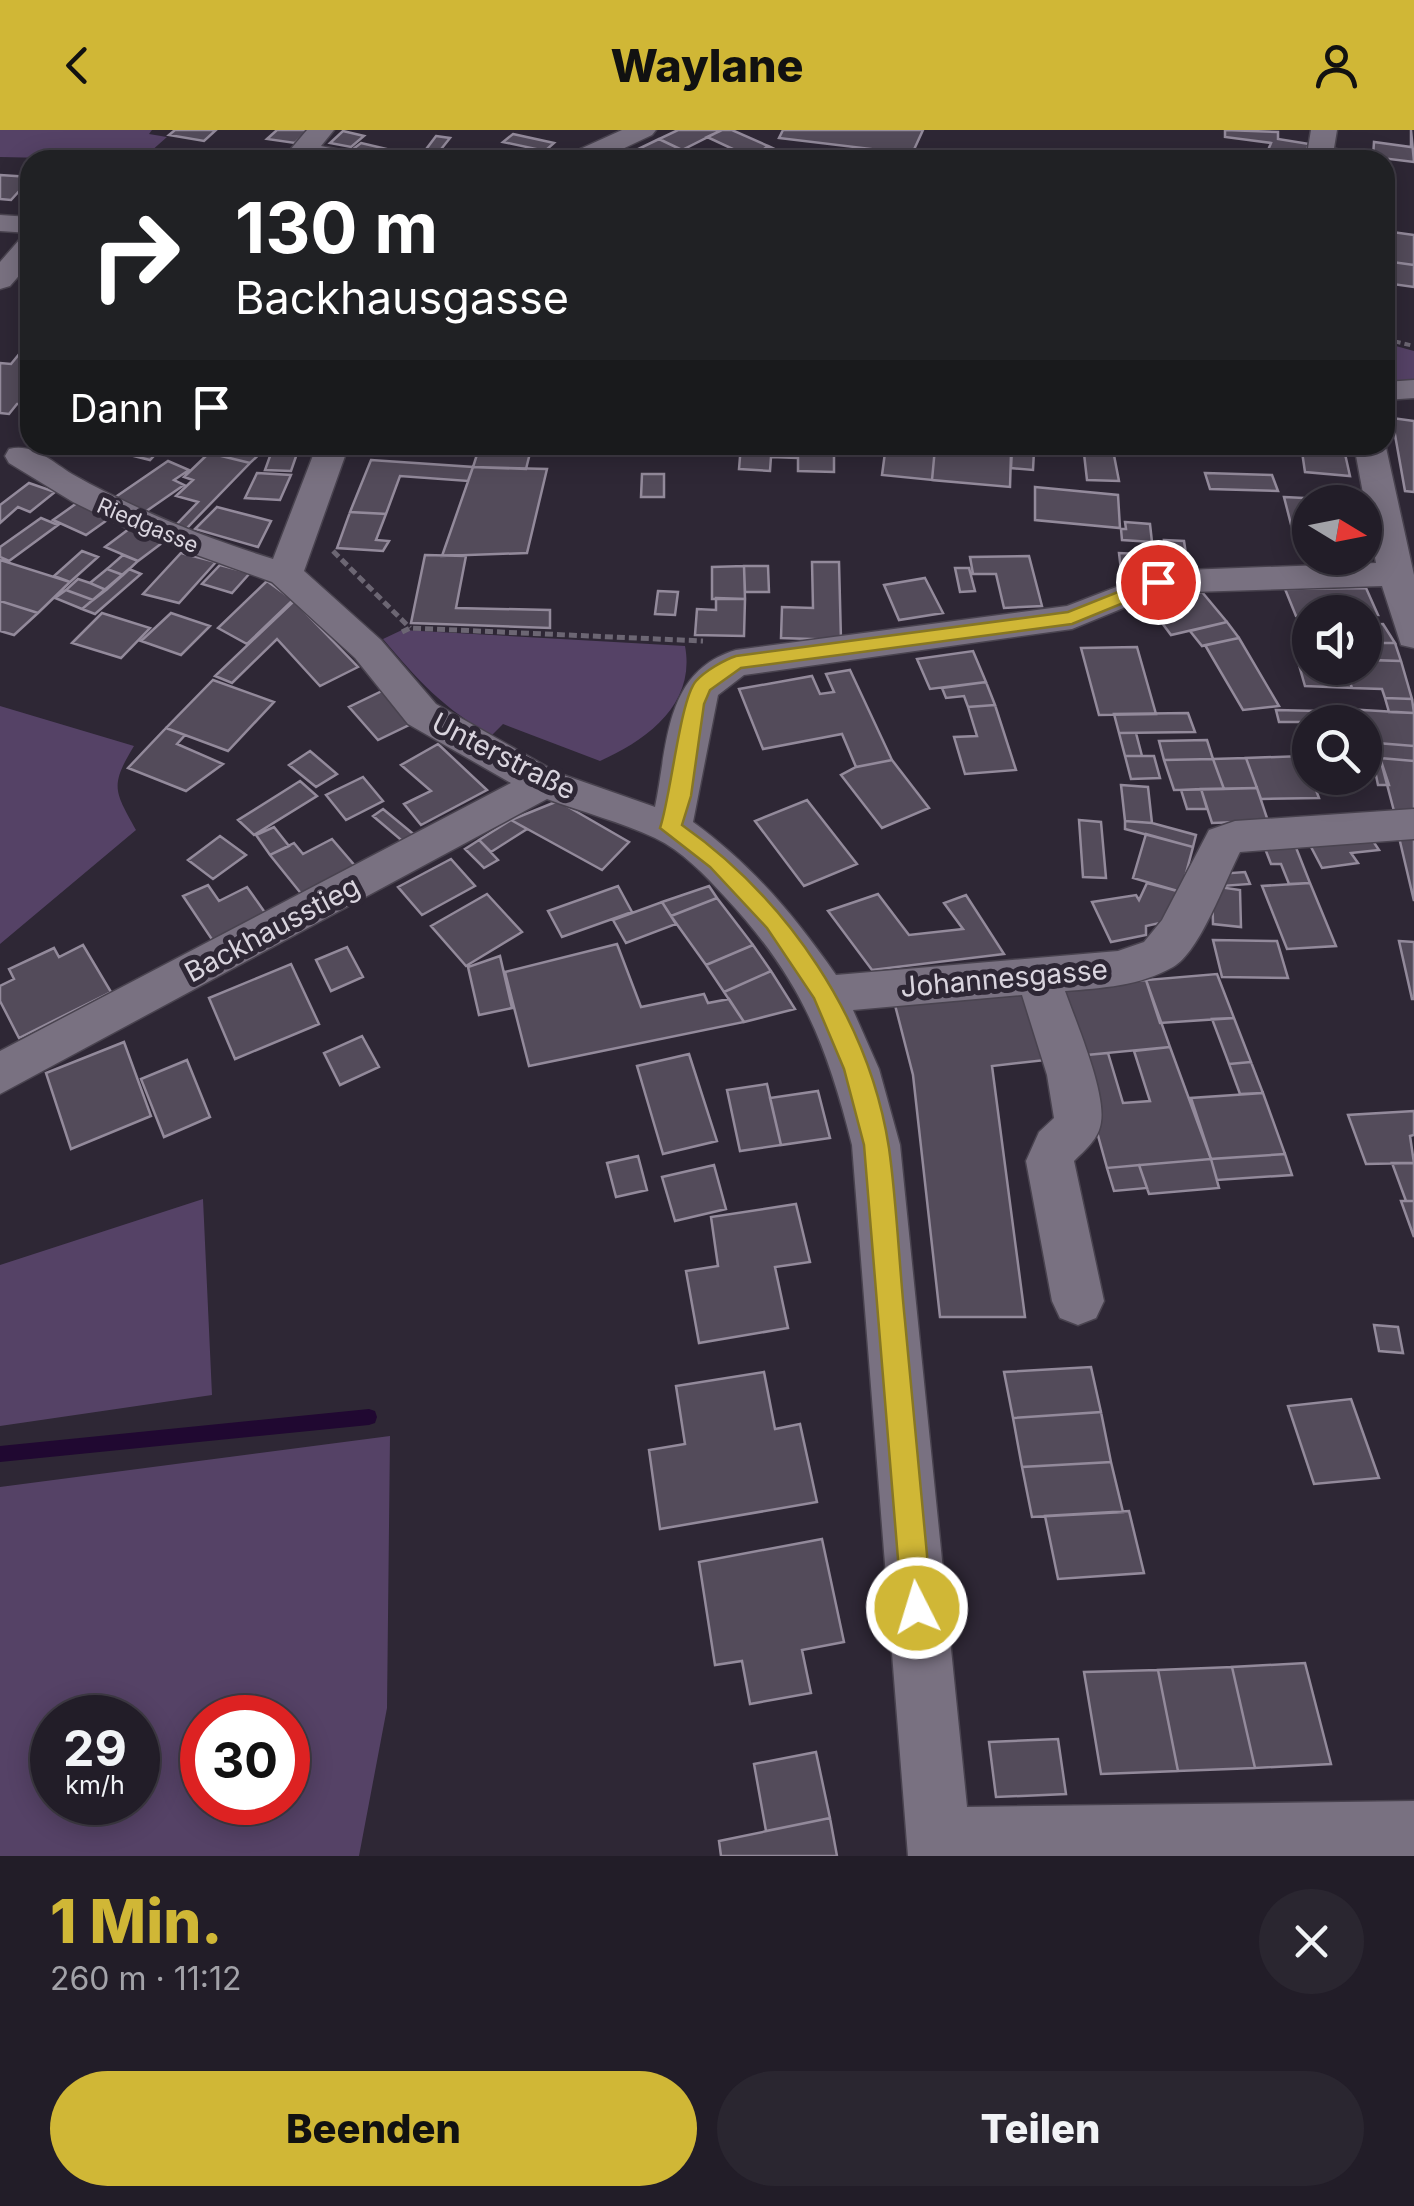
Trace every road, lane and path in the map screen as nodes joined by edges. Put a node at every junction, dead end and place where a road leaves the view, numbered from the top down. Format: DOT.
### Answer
graph roads {
  1 [pos="321,130"];
  2 [pos="643,130"];
  3 [pos="303,150"];
  4 [pos="600,150"];
  5 [pos="20,257"];
  6 [pos="0,280"];
  7 [pos="329,455"];
  8 [pos="1372,455"];
  9 [pos="21,456"];
  10 [pos="332,550"];
  11 [pos="285,574"];
  12 [pos="1396,574"];
  13 [pos="1414,636"];
  14 [pos="706,641"];
  15 [pos="544,783"];
  16 [pos="1414,824"];
  17 [pos="670,828"];
  18 [pos="1038,976"];
  19 [pos="824,994"];
  20 [pos="0,1074"];
  21 [pos="1078,1301"];
  22 [pos="1414,1833"];
  23 [pos="939,1848"];
  1 -- 3 [label="street"];
  2 -- 4 [label="street"];
  5 -- 6 [label="street"];
  7 -- 11 [label="street"];
  8 -- 12 [label="street"];
  9 -- 11 [label="street, Riedgasse"];
  10 -- 14 [label="path"];
  11 -- 15 [label="street, Unterstraße"];
  12 -- 13 [label="street"];
  12 -- 17 [label="street"];
  15 -- 17 [label="street, Unterstraße"];
  15 -- 20 [label="street, Backhausstieg"];
  16 -- 18 [label="street, Johannesgasse"];
  17 -- 19 [label="street, Unterstraße"];
  18 -- 19 [label="street, Johannesgasse"];
  18 -- 21 [label="street"];
  19 -- 23 [label="street, Unterstraße"];
  22 -- 23 [label="street"];
}
